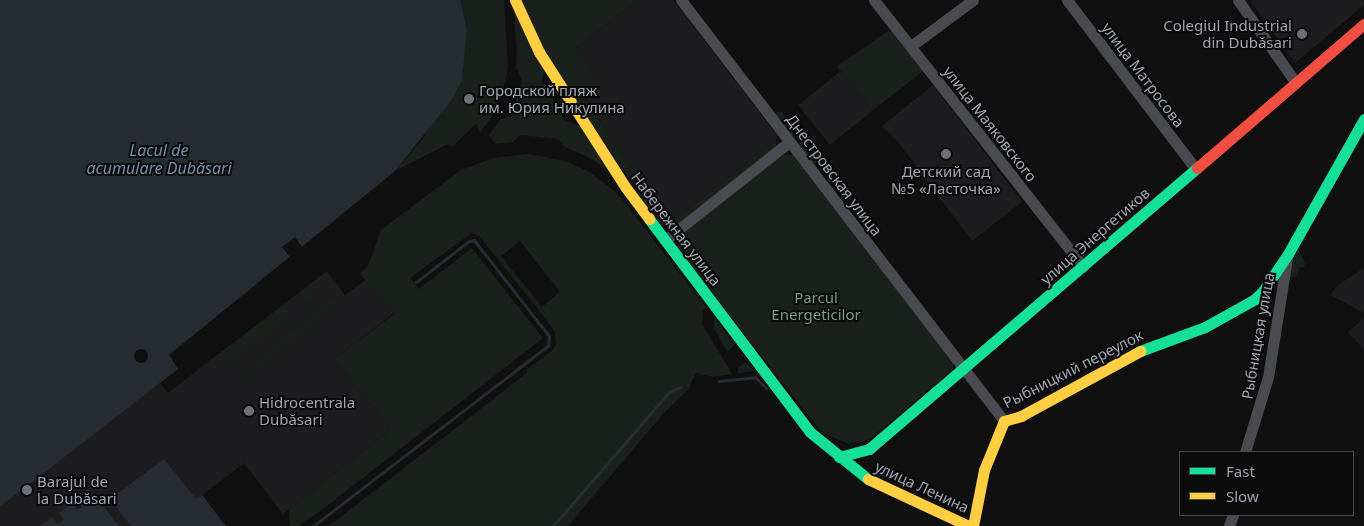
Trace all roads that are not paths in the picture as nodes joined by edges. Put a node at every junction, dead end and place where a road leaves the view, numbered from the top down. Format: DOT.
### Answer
graph roads {
  1 [pos="515,0"];
  2 [pos="681,0"];
  3 [pos="874,0"];
  4 [pos="973,0"];
  5 [pos="1067,0"];
  6 [pos="1238,0"];
  7 [pos="1364,24"];
  8 [pos="911,46"];
  9 [pos="1296,83"];
  10 [pos="1364,119"];
  11 [pos="790,142"];
  12 [pos="1195,168"];
  13 [pos="664,240"];
  14 [pos="1288,254"];
  15 [pos="1083,267"];
  16 [pos="964,368"];
  17 [pos="1004,421"];
  18 [pos="1245,451"];
  19 [pos="839,456"];
  20 [pos="969,526"];
  21 [pos="974,526"];
  1 -- 13 [label="street, Набережная улица"];
  2 -- 11 [label="street, Днестровская улица"];
  3 -- 8 [label="street, улица Маяковского"];
  4 -- 8 [label="street"];
  5 -- 12 [label="street, улица Матросова"];
  6 -- 9 [label="street"];
  7 -- 9 [label="street, улица Энергетиков"];
  8 -- 15 [label="street, улица Маяковского"];
  9 -- 12 [label="street, улица Энергетиков"];
  10 -- 14 [label="street, Рыбницкий переулок"];
  11 -- 13 [label="street"];
  11 -- 16 [label="street, Днестровская улица"];
  12 -- 15 [label="street, улица Энергетиков"];
  13 -- 19 [label="street, Набережная улица"];
  14 -- 17 [label="street, Рыбницкий переулок"];
  14 -- 18 [label="street, Рыбницкая улица"];
  15 -- 16 [label="street, улица Энергетиков"];
  16 -- 17 [label="street, Днестровская улица"];
  16 -- 19 [label="street, улица Энергетиков"];
  17 -- 21 [label="street, Рыбницкий переулок"];
  19 -- 20 [label="street, улица Ленина"];
}
